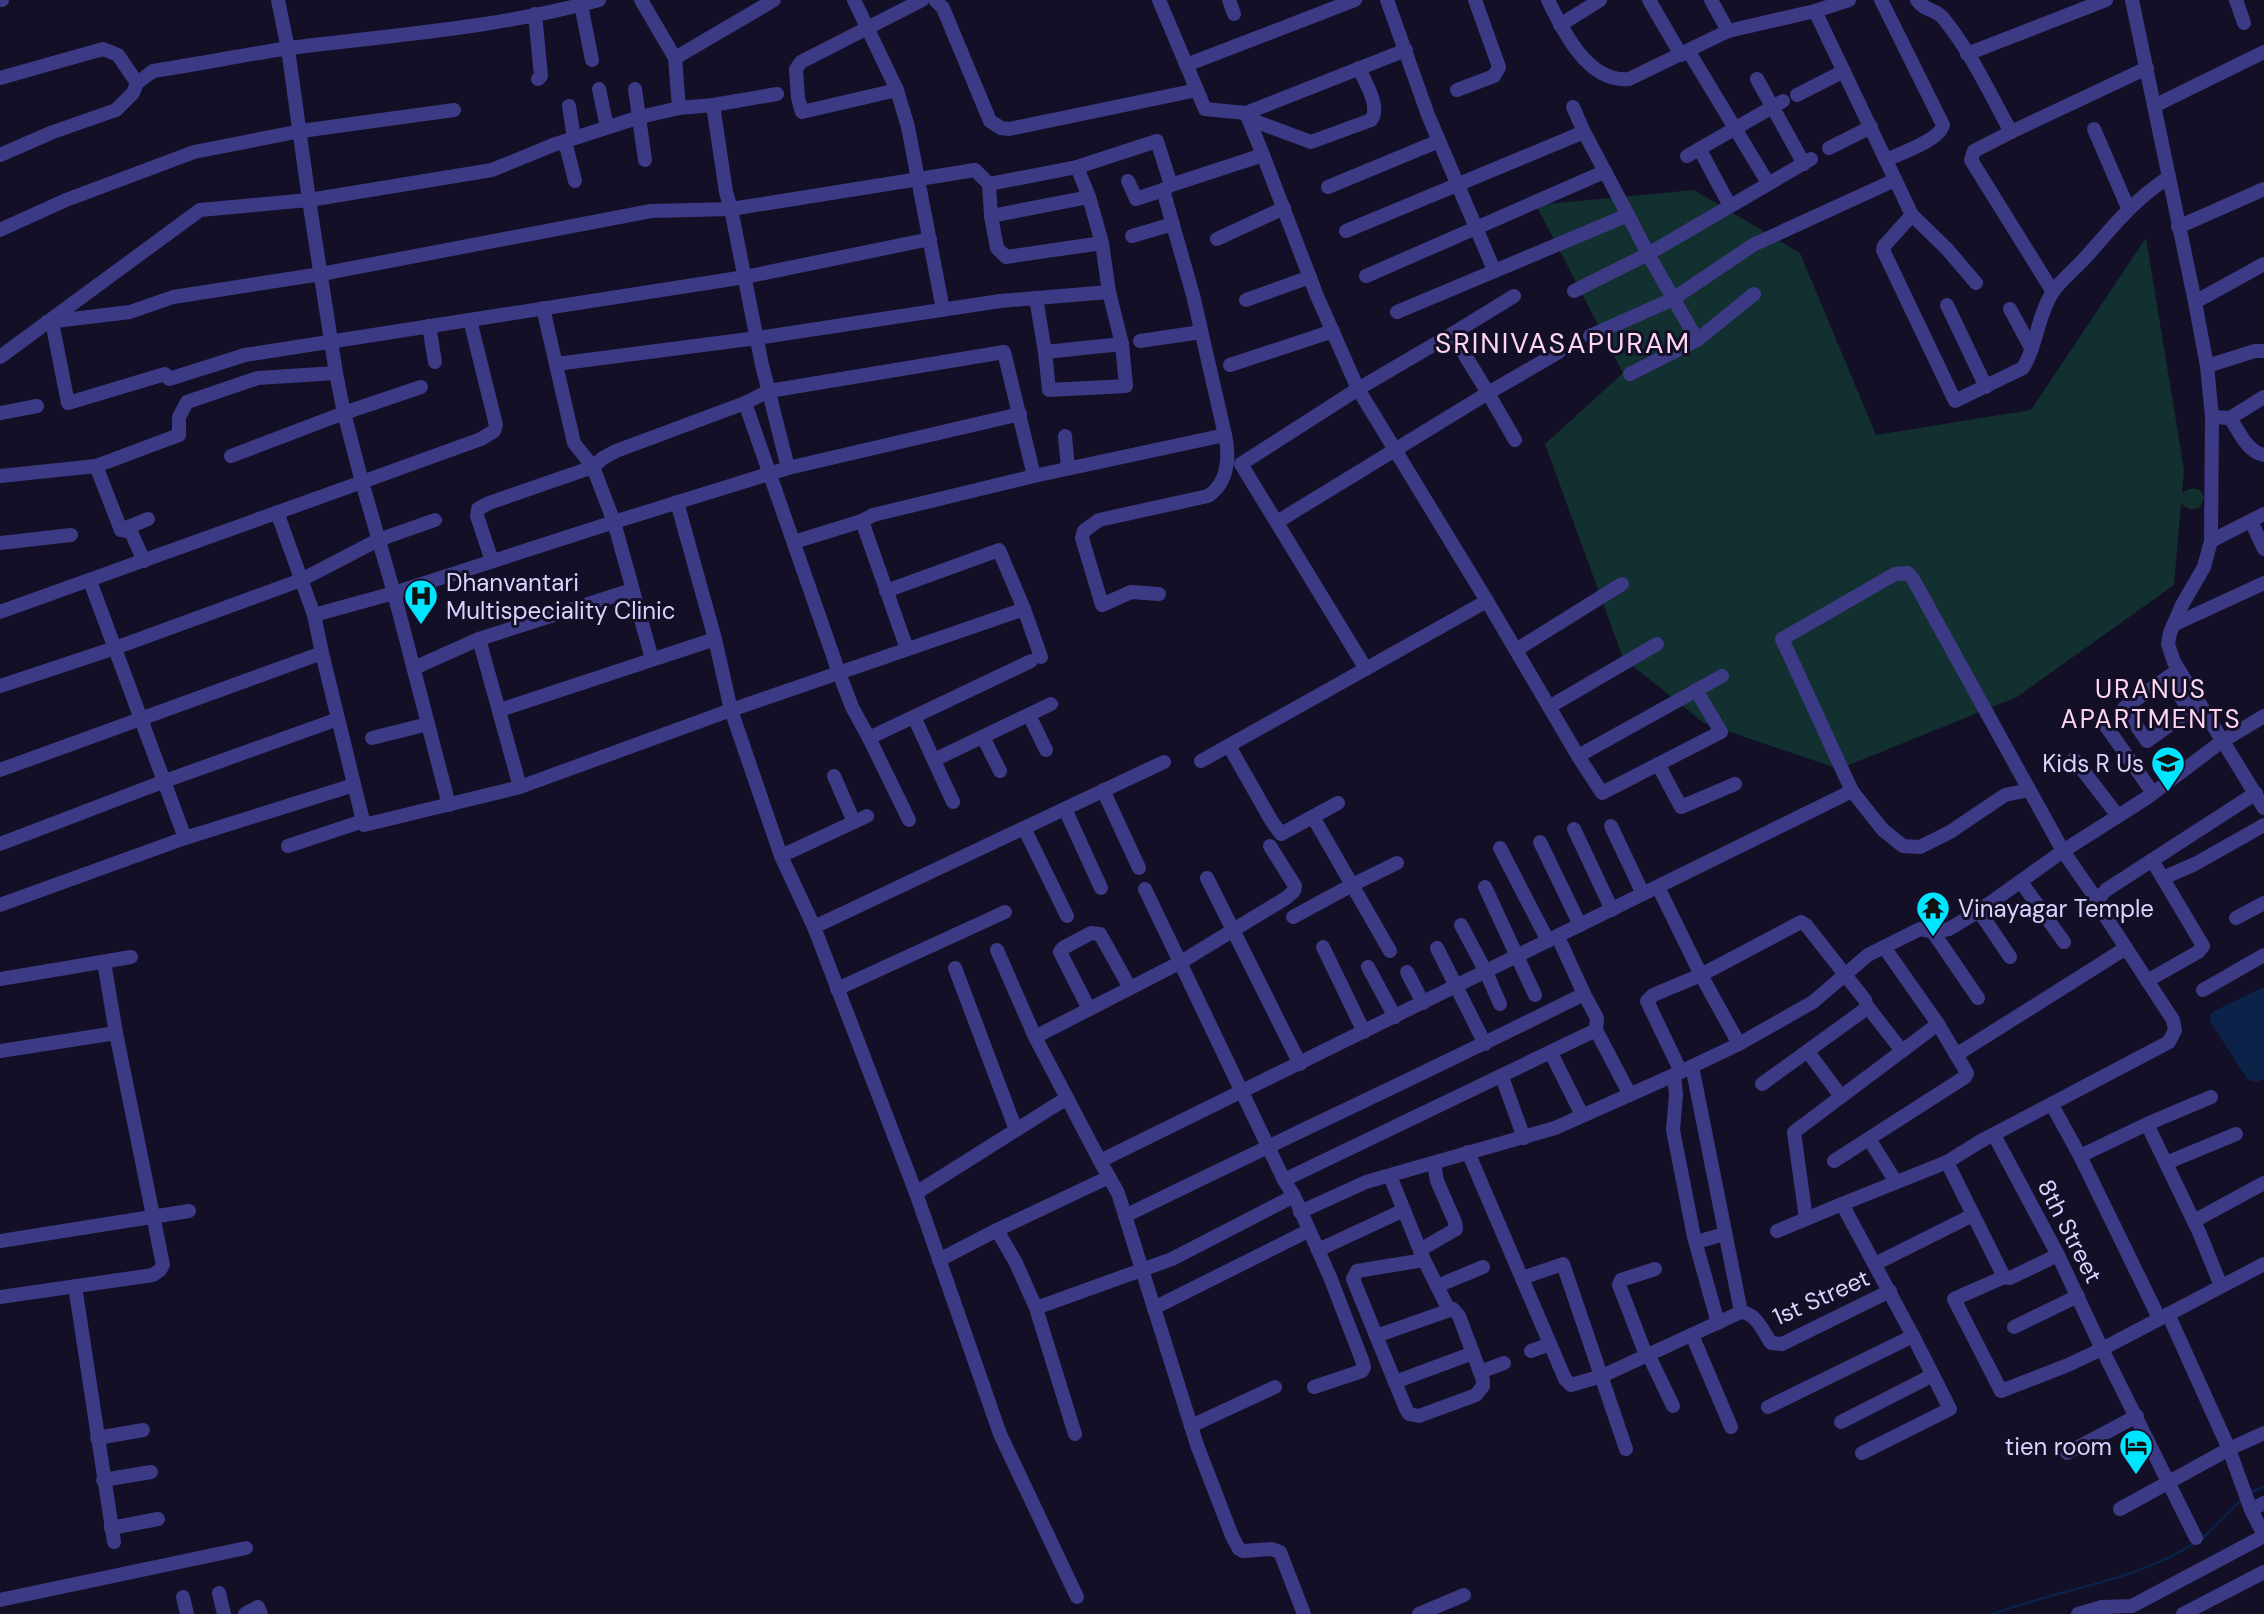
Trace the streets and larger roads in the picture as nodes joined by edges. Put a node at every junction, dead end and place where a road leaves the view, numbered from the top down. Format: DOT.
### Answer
graph roads {
  1 [pos="278,0"];
  2 [pos="599,0"];
  3 [pos="641,0"];
  4 [pos="774,0"];
  5 [pos="854,0"];
  6 [pos="922,0"];
  7 [pos="935,0"];
  8 [pos="1159,0"];
  9 [pos="1355,0"];
  10 [pos="1387,0"];
  11 [pos="1475,0"];
  12 [pos="1548,0"];
  13 [pos="1600,0"];
  14 [pos="1648,0"];
  15 [pos="1711,0"];
  16 [pos="1849,0"];
  17 [pos="1881,0"];
  18 [pos="1917,0"];
  19 [pos="2106,0"];
  20 [pos="2132,0"];
  21 [pos="2236,0"];
  22 [pos="581,5"];
  23 [pos="1815,11"];
  24 [pos="535,14"];
  25 [pos="2244,23"];
  26 [pos="1560,24"];
  27 [pos="868,29"];
  28 [pos="1728,32"];
  29 [pos="288,49"];
  30 [pos="1406,50"];
  31 [pos="2264,52"];
  32 [pos="1685,54"];
  33 [pos="1967,54"];
  34 [pos="675,58"];
  35 [pos="592,60"];
  36 [pos="1186,65"];
  37 [pos="1359,68"];
  38 [pos="2147,68"];
  39 [pos="1844,71"];
  40 [pos="0,78"];
  41 [pos="538,79"];
  42 [pos="1757,79"];
  43 [pos="137,83"];
  44 [pos="599,89"];
  45 [pos="635,89"];
  46 [pos="897,90"];
  47 [pos="1197,90"];
  48 [pos="1457,90"];
  49 [pos="777,94"];
  50 [pos="1797,95"];
  51 [pos="1778,104"];
  52 [pos="713,105"];
  53 [pos="569,106"];
  54 [pos="2154,106"];
  55 [pos="1573,107"];
  56 [pos="679,108"];
  57 [pos="454,110"];
  58 [pos="1248,116"];
  59 [pos="640,117"];
  60 [pos="607,127"];
  61 [pos="1736,127"];
  62 [pos="1871,127"];
  63 [pos="2094,129"];
  64 [pos="301,131"];
  65 [pos="1584,131"];
  66 [pos="2011,132"];
  67 [pos="570,139"];
  68 [pos="1439,141"];
  69 [pos="1829,148"];
  70 [pos="0,155"];
  71 [pos="1262,155"];
  72 [pos="645,160"];
  73 [pos="1886,160"];
  74 [pos="1077,167"];
  75 [pos="1604,172"];
  76 [pos="2169,177"];
  77 [pos="918,179"];
  78 [pos="1895,180"];
  79 [pos="575,181"];
  80 [pos="1128,181"];
  81 [pos="1768,183"];
  82 [pos="989,184"];
  83 [pos="1456,184"];
  84 [pos="1328,187"];
  85 [pos="1167,188"];
  86 [pos="2264,188"];
  87 [pos="1089,197"];
  88 [pos="309,200"];
  89 [pos="1730,206"];
  90 [pos="1284,208"];
  91 [pos="2128,208"];
  92 [pos="732,209"];
  93 [pos="1628,215"];
  94 [pos="1912,215"];
  95 [pos="991,216"];
  96 [pos="1173,224"];
  97 [pos="1476,227"];
  98 [pos="2178,227"];
  99 [pos="0,230"];
  100 [pos="1346,231"];
  101 [pos="1132,236"];
  102 [pos="930,239"];
  103 [pos="1217,239"];
  104 [pos="1102,243"];
  105 [pos="1648,254"];
  106 [pos="2264,264"];
  107 [pos="1494,270"];
  108 [pos="321,274"];
  109 [pos="1366,276"];
  110 [pos="746,277"];
  111 [pos="1310,277"];
  112 [pos="1976,283"];
  113 [pos="1574,290"];
  114 [pos="1110,292"];
  115 [pos="2053,292"];
  116 [pos="1754,294"];
  117 [pos="1514,296"];
  118 [pos="1036,298"];
  119 [pos="1673,299"];
  120 [pos="1246,300"];
  121 [pos="2195,302"];
  122 [pos="1947,305"];
  123 [pos="543,308"];
  124 [pos="2010,309"];
  125 [pos="943,310"];
  126 [pos="1397,312"];
  127 [pos="470,320"];
  128 [pos="50,322"];
  129 [pos="429,326"];
  130 [pos="1333,331"];
  131 [pos="1201,332"];
  132 [pos="1452,334"];
  133 [pos="1590,336"];
  134 [pos="757,338"];
  135 [pos="1697,340"];
  136 [pos="1140,341"];
  137 [pos="332,342"];
  138 [pos="1122,344"];
  139 [pos="2031,348"];
  140 [pos="2264,351"];
  141 [pos="1045,352"];
  142 [pos="1559,352"];
  143 [pos="0,357"];
  144 [pos="435,362"];
  145 [pos="556,365"];
  146 [pos="1230,365"];
  147 [pos="2207,366"];
  148 [pos="336,373"];
  149 [pos="1630,374"];
  150 [pos="421,387"];
  151 [pos="1986,387"];
  152 [pos="1358,389"];
  153 [pos="769,391"];
  154 [pos="1488,393"];
  155 [pos="2264,397"];
  156 [pos="745,403"];
  157 [pos="37,406"];
  158 [pos="0,413"];
  159 [pos="344,413"];
  160 [pos="1020,414"];
  161 [pos="2212,417"];
  162 [pos="2230,418"];
  163 [pos="1226,435"];
  164 [pos="1065,436"];
  165 [pos="1515,440"];
  166 [pos="1395,451"];
  167 [pos="2264,455"];
  168 [pos="231,456"];
  169 [pos="96,466"];
  170 [pos="593,467"];
  171 [pos="788,468"];
  172 [pos="1068,468"];
  173 [pos="770,474"];
  174 [pos="1034,475"];
  175 [pos="0,476"];
  176 [pos="362,482"];
  177 [pos="677,502"];
  178 [pos="278,512"];
  179 [pos="2264,514"];
  180 [pos="148,519"];
  181 [pos="435,520"];
  182 [pos="862,521"];
  183 [pos="2250,521"];
  184 [pos="614,522"];
  185 [pos="1277,522"];
  186 [pos="121,530"];
  187 [pos="71,535"];
  188 [pos="378,540"];
  189 [pos="2211,541"];
  190 [pos="794,542"];
  191 [pos="0,543"];
  192 [pos="2264,549"];
  193 [pos="144,561"];
  194 [pos="492,561"];
  195 [pos="301,580"];
  196 [pos="90,581"];
  197 [pos="2264,583"];
  198 [pos="1622,584"];
  199 [pos="632,590"];
  200 [pos="886,591"];
  201 [pos="394,593"];
  202 [pos="1159,594"];
  203 [pos="1487,601"];
  204 [pos="1024,609"];
  205 [pos="0,612"];
  206 [pos="314,615"];
  207 [pos="2173,625"];
  208 [pos="480,639"];
  209 [pos="715,639"];
  210 [pos="1657,644"];
  211 [pos="115,648"];
  212 [pos="907,649"];
  213 [pos="1516,650"];
  214 [pos="322,653"];
  215 [pos="652,659"];
  216 [pos="414,668"];
  217 [pos="1366,669"];
  218 [pos="839,673"];
  219 [pos="2173,674"];
  220 [pos="1722,676"];
  221 [pos="0,686"];
  222 [pos="1696,690"];
  223 [pos="1051,704"];
  224 [pos="1549,707"];
  225 [pos="2194,708"];
  226 [pos="500,710"];
  227 [pos="731,710"];
  228 [pos="1029,715"];
  229 [pos="2264,716"];
  230 [pos="914,717"];
  231 [pos="141,718"];
  232 [pos="338,719"];
  233 [pos="2101,719"];
  234 [pos="428,724"];
  235 [pos="982,737"];
  236 [pos="372,738"];
  237 [pos="869,738"];
  238 [pos="2221,742"];
  239 [pos="1229,746"];
  240 [pos="1046,750"];
  241 [pos="1578,756"];
  242 [pos="2074,759"];
  243 [pos="934,760"];
  244 [pos="1201,761"];
  245 [pos="1164,762"];
  246 [pos="1658,764"];
  247 [pos="0,769"];
  248 [pos="1000,771"];
  249 [pos="834,776"];
  250 [pos="164,781"];
  251 [pos="1735,784"];
  252 [pos="354,785"];
  253 [pos="520,787"];
  254 [pos="1103,790"];
  255 [pos="2029,790"];
  256 [pos="1852,791"];
  257 [pos="2153,793"];
  258 [pos="2256,793"];
  259 [pos="953,802"];
  260 [pos="1338,803"];
  261 [pos="449,805"];
  262 [pos="1065,808"];
  263 [pos="2264,808"];
  264 [pos="2118,816"];
  265 [pos="1313,817"];
  266 [pos="909,820"];
  267 [pos="363,821"];
  268 [pos="2264,825"];
  269 [pos="1611,826"];
  270 [pos="1024,828"];
  271 [pos="1574,829"];
  272 [pos="185,838"];
  273 [pos="1541,842"];
  274 [pos="0,844"];
  275 [pos="288,846"];
  276 [pos="1269,846"];
  277 [pos="1500,848"];
  278 [pos="2063,852"];
  279 [pos="781,856"];
  280 [pos="2152,860"];
  281 [pos="1397,863"];
  282 [pos="1139,868"];
  283 [pos="1207,878"];
  284 [pos="2163,878"];
  285 [pos="2021,882"];
  286 [pos="1352,884"];
  287 [pos="1485,887"];
  288 [pos="1658,887"];
  289 [pos="1101,888"];
  290 [pos="1145,889"];
  291 [pos="1643,894"];
  292 [pos="2099,903"];
  293 [pos="2264,903"];
  294 [pos="0,905"];
  295 [pos="1612,910"];
  296 [pos="1979,911"];
  297 [pos="1005,912"];
  298 [pos="1067,916"];
  299 [pos="1293,917"];
  300 [pos="2236,918"];
  301 [pos="1461,925"];
  302 [pos="1580,925"];
  303 [pos="814,927"];
  304 [pos="1235,930"];
  305 [pos="1933,932"];
  306 [pos="1553,939"];
  307 [pos="2064,943"];
  308 [pos="1323,947"];
  309 [pos="1884,947"];
  310 [pos="1437,948"];
  311 [pos="2126,948"];
  312 [pos="997,950"];
  313 [pos="1390,951"];
  314 [pos="2264,955"];
  315 [pos="1518,956"];
  316 [pos="131,957"];
  317 [pos="2010,957"];
  318 [pos="104,962"];
  319 [pos="1181,962"];
  320 [pos="1368,967"];
  321 [pos="955,968"];
  322 [pos="1407,972"];
  323 [pos="1486,972"];
  324 [pos="1702,975"];
  325 [pos="1844,975"];
  326 [pos="0,979"];
  327 [pos="2147,981"];
  328 [pos="1456,987"];
  329 [pos="1130,988"];
  330 [pos="837,989"];
  331 [pos="2203,990"];
  332 [pos="1584,994"];
  333 [pos="1535,995"];
  334 [pos="1978,998"];
  335 [pos="1423,1003"];
  336 [pos="1500,1004"];
  337 [pos="1867,1006"];
  338 [pos="1089,1009"];
  339 [pos="1395,1017"];
  340 [pos="1938,1024"];
  341 [pos="1596,1030"];
  342 [pos="1364,1032"];
  343 [pos="116,1033"];
  344 [pos="1035,1037"];
  345 [pos="1485,1044"];
  346 [pos="1739,1044"];
  347 [pos="0,1051"];
  348 [pos="1902,1051"];
  349 [pos="1808,1052"];
  350 [pos="1551,1053"];
  351 [pos="1956,1055"];
  352 [pos="1300,1064"];
  353 [pos="1682,1071"];
  354 [pos="1502,1077"];
  355 [pos="1762,1084"];
  356 [pos="1242,1091"];
  357 [pos="1630,1095"];
  358 [pos="1840,1095"];
  359 [pos="2211,1097"];
  360 [pos="1067,1098"];
  361 [pos="2052,1105"];
  362 [pos="1582,1115"];
  363 [pos="2147,1124"];
  364 [pos="1016,1130"];
  365 [pos="2236,1134"];
  366 [pos="1994,1135"];
  367 [pos="1524,1138"];
  368 [pos="1869,1139"];
  369 [pos="1268,1146"];
  370 [pos="1468,1152"];
  371 [pos="2080,1156"];
  372 [pos="1100,1161"];
  373 [pos="1834,1161"];
  374 [pos="1947,1162"];
  375 [pos="1434,1163"];
  376 [pos="2166,1163"];
  377 [pos="1390,1176"];
  378 [pos="1109,1177"];
  379 [pos="1284,1180"];
  380 [pos="1896,1182"];
  381 [pos="2264,1183"];
  382 [pos="916,1193"];
  383 [pos="1294,1196"];
  384 [pos="1842,1204"];
  385 [pos="1404,1210"];
  386 [pos="188,1211"];
  387 [pos="1300,1212"];
  388 [pos="1973,1215"];
  389 [pos="153,1216"];
  390 [pos="1125,1216"];
  391 [pos="1806,1219"];
  392 [pos="2194,1222"];
  393 [pos="997,1230"];
  394 [pos="1308,1231"];
  395 [pos="1777,1231"];
  396 [pos="1725,1234"];
  397 [pos="0,1241"];
  398 [pos="1696,1242"];
  399 [pos="1318,1250"];
  400 [pos="1422,1255"];
  401 [pos="2057,1255"];
  402 [pos="939,1260"];
  403 [pos="1875,1264"];
  404 [pos="2264,1264"];
  405 [pos="1483,1267"];
  406 [pos="1143,1268"];
  407 [pos="1656,1269"];
  408 [pos="2004,1277"];
  409 [pos="1522,1278"];
  410 [pos="75,1286"];
  411 [pos="1437,1286"];
  412 [pos="2221,1286"];
  413 [pos="1890,1291"];
  414 [pos="2078,1296"];
  415 [pos="0,1297"];
  416 [pos="1036,1308"];
  417 [pos="1154,1308"];
  418 [pos="1449,1310"];
  419 [pos="1741,1312"];
  420 [pos="2164,1316"];
  421 [pos="1718,1323"];
  422 [pos="2014,1327"];
  423 [pos="1692,1335"];
  424 [pos="1376,1336"];
  425 [pos="1913,1336"];
  426 [pos="1550,1344"];
  427 [pos="2102,1349"];
  428 [pos="1531,1352"];
  429 [pos="1473,1353"];
  430 [pos="1647,1355"];
  431 [pos="1504,1363"];
  432 [pos="1480,1372"];
  433 [pos="1933,1375"];
  434 [pos="1602,1376"];
  435 [pos="1395,1382"];
  436 [pos="1275,1387"];
  437 [pos="1314,1387"];
  438 [pos="1673,1406"];
  439 [pos="1768,1407"];
  440 [pos="2137,1416"];
  441 [pos="1841,1422"];
  442 [pos="1191,1426"];
  443 [pos="1731,1427"];
  444 [pos="143,1430"];
  445 [pos="2264,1433"];
  446 [pos="1075,1434"];
  447 [pos="97,1438"];
  448 [pos="1626,1449"];
  449 [pos="2229,1449"];
  450 [pos="1862,1452"];
  451 [pos="2067,1453"];
  452 [pos="151,1472"];
  453 [pos="103,1480"];
  454 [pos="2168,1482"];
  455 [pos="2251,1501"];
  456 [pos="2120,1509"];
  457 [pos="158,1519"];
  458 [pos="2264,1536"];
  459 [pos="2196,1538"];
  460 [pos="246,1548"];
  461 [pos="2264,1572"];
  462 [pos="219,1593"];
  463 [pos="1464,1595"];
  464 [pos="183,1597"];
  465 [pos="1077,1597"];
  466 [pos="0,1600"];
  467 [pos="2103,1611"];
  468 [pos="187,1614"];
  469 [pos="224,1614"];
  470 [pos="245,1614"];
  471 [pos="261,1614"];
  472 [pos="1304,1614"];
  473 [pos="1419,1614"];
  474 [pos="2078,1614"];
  475 [pos="2182,1614"];
  1 -- 29 [label="street"];
  2 -- 22 [label="street"];
  3 -- 34 [label="street"];
  4 -- 34 [label="street"];
  5 -- 27 [label="street"];
  6 -- 27 [label="street"];
  7 -- 47 [label="street"];
  8 -- 36 [label="street"];
  9 -- 36 [label="street"];
  10 -- 30 [label="street"];
  11 -- 48 [label="street"];
  12 -- 26 [label="street"];
  13 -- 26 [label="street"];
  14 -- 32 [label="street"];
  15 -- 28 [label="street"];
  16 -- 23 [label="street"];
  17 -- 73 [label="street"];
  18 -- 33 [label="street"];
  19 -- 33 [label="street"];
  20 -- 38 [label="street"];
  21 -- 25 [label="street"];
  22 -- 24 [label="street"];
  22 -- 35 [label="street"];
  23 -- 28 [label="street"];
  23 -- 39 [label="street"];
  24 -- 29 [label="street"];
  24 -- 41 [label="street"];
  26 -- 32 [label="street"];
  27 -- 46 [label="street"];
  27 -- 46 [label="street"];
  28 -- 32 [label="street"];
  29 -- 43 [label="street"];
  29 -- 64 [label="street"];
  30 -- 37 [label="street"];
  30 -- 68 [label="street"];
  31 -- 54 [label="street"];
  32 -- 61 [label="street"];
  33 -- 66 [label="street"];
  34 -- 56 [label="street"];
  36 -- 47 [label="street"];
  37 -- 58 [label="street"];
  37 -- 58 [label="street"];
  38 -- 54 [label="street"];
  38 -- 66 [label="street"];
  39 -- 50 [label="street"];
  39 -- 62 [label="street"];
  40 -- 43 [label="street"];
  42 -- 51 [label="street"];
  43 -- 70 [label="street"];
  44 -- 60 [label="street"];
  45 -- 59 [label="street"];
  46 -- 77 [label="street"];
  47 -- 58 [label="street"];
  49 -- 52 [label="street"];
  51 -- 61 [label="street"];
  51 -- 81 [label="street"];
  52 -- 56 [label="street"];
  52 -- 92 [label="street"];
  53 -- 67 [label="street"];
  54 -- 76 [label="street"];
  55 -- 65 [label="street"];
  56 -- 59 [label="street"];
  57 -- 64 [label="street"];
  58 -- 71 [label="street"];
  59 -- 60 [label="street"];
  59 -- 72 [label="street"];
  60 -- 67 [label="street"];
  61 -- 81 [label="street"];
  61 -- 89 [label="street"];
  62 -- 69 [label="street"];
  62 -- 73 [label="street"];
  63 -- 91 [label="street"];
  64 -- 88 [label="street"];
  64 -- 99 [label="street"];
  65 -- 75 [label="street"];
  65 -- 83 [label="street"];
  66 -- 115 [label="street"];
  67 -- 79 [label="street"];
  67 -- 88 [label="street"];
  68 -- 83 [label="street"];
  68 -- 84 [label="street"];
  71 -- 85 [label="street"];
  71 -- 90 [label="street"];
  73 -- 78 [label="street"];
  74 -- 82 [label="street"];
  74 -- 85 [label="street"];
  74 -- 87 [label="street"];
  75 -- 93 [label="street"];
  75 -- 97 [label="street"];
  76 -- 91 [label="street"];
  76 -- 98 [label="street"];
  77 -- 82 [label="street"];
  77 -- 92 [label="street"];
  77 -- 102 [label="street"];
  78 -- 94 [label="street"];
  78 -- 119 [label="street"];
  80 -- 85 [label="street"];
  81 -- 89 [label="street"];
  82 -- 95 [label="street"];
  83 -- 97 [label="street"];
  83 -- 100 [label="street"];
  85 -- 96 [label="street"];
  86 -- 98 [label="street"];
  87 -- 95 [label="street"];
  87 -- 104 [label="street"];
  88 -- 108 [label="street"];
  88 -- 128 [label="street"];
  89 -- 105 [label="street"];
  90 -- 103 [label="street"];
  90 -- 111 [label="street"];
  91 -- 115 [label="street"];
  92 -- 108 [label="street"];
  92 -- 110 [label="street"];
  93 -- 105 [label="street"];
  93 -- 107 [label="street"];
  94 -- 112 [label="street"];
  94 -- 151 [label="street"];
  95 -- 104 [label="street"];
  96 -- 101 [label="street"];
  96 -- 131 [label="street"];
  97 -- 107 [label="street"];
  97 -- 109 [label="street"];
  98 -- 121 [label="street"];
  102 -- 110 [label="street"];
  102 -- 125 [label="street"];
  104 -- 114 [label="street"];
  105 -- 113 [label="street"];
  105 -- 119 [label="street"];
  106 -- 121 [label="street"];
  107 -- 126 [label="street"];
  108 -- 128 [label="street"];
  108 -- 137 [label="street"];
  110 -- 123 [label="street"];
  110 -- 134 [label="street"];
  111 -- 120 [label="street"];
  111 -- 130 [label="street"];
  114 -- 118 [label="street"];
  114 -- 138 [label="street"];
  115 -- 139 [label="street"];
  116 -- 135 [label="street"];
  117 -- 132 [label="street"];
  118 -- 125 [label="street"];
  118 -- 141 [label="street"];
  119 -- 133 [label="street"];
  119 -- 135 [label="street"];
  121 -- 147 [label="street"];
  122 -- 151 [label="street"];
  123 -- 127 [label="street"];
  123 -- 145 [label="street"];
  124 -- 139 [label="street"];
  125 -- 134 [label="street"];
  127 -- 129 [label="street"];
  127 -- 176 [label="street"];
  128 -- 137 [label="street"];
  128 -- 143 [label="street"];
  129 -- 137 [label="street"];
  129 -- 144 [label="street"];
  130 -- 146 [label="street"];
  130 -- 152 [label="street"];
  131 -- 136 [label="street"];
  131 -- 163 [label="street"];
  132 -- 152 [label="street"];
  132 -- 154 [label="street"];
  134 -- 145 [label="street"];
  134 -- 153 [label="street"];
  135 -- 149 [label="street"];
  137 -- 148 [label="street"];
  138 -- 141 [label="street"];
  138 -- 141 [label="street"];
  139 -- 151 [label="street"];
  140 -- 147 [label="street"];
  142 -- 154 [label="street"];
  145 -- 170 [label="street"];
  147 -- 161 [label="street"];
  148 -- 159 [label="street"];
  148 -- 169 [label="street"];
  150 -- 159 [label="street"];
  152 -- 166 [label="street"];
  152 -- 185 [label="street"];
  153 -- 156 [label="street"];
  153 -- 160 [label="street"];
  153 -- 171 [label="street"];
  154 -- 165 [label="street"];
  154 -- 166 [label="street"];
  155 -- 162 [label="street"];
  156 -- 170 [label="street"];
  156 -- 173 [label="street"];
  157 -- 158 [label="street"];
  159 -- 168 [label="street"];
  159 -- 176 [label="street"];
  160 -- 171 [label="street"];
  160 -- 174 [label="street"];
  161 -- 162 [label="street"];
  161 -- 189 [label="street"];
  162 -- 167 [label="street"];
  163 -- 172 [label="street"];
  163 -- 202 [label="street"];
  164 -- 172 [label="street"];
  166 -- 185 [label="street"];
  166 -- 203 [label="street"];
  169 -- 175 [label="street"];
  169 -- 186 [label="street"];
  170 -- 184 [label="street"];
  170 -- 194 [label="street"];
  171 -- 173 [label="street"];
  172 -- 174 [label="street"];
  173 -- 177 [label="street"];
  173 -- 190 [label="street"];
  174 -- 182 [label="street"];
  176 -- 178 [label="street"];
  176 -- 188 [label="street"];
  177 -- 184 [label="street"];
  177 -- 209 [label="street"];
  178 -- 193 [label="street"];
  178 -- 195 [label="street"];
  179 -- 183 [label="street"];
  180 -- 186 [label="street"];
  181 -- 188 [label="street"];
  182 -- 190 [label="street"];
  182 -- 200 [label="street"];
  183 -- 189 [label="street"];
  183 -- 192 [label="street"];
  184 -- 194 [label="street"];
  184 -- 199 [label="street"];
  185 -- 217 [label="street"];
  186 -- 193 [label="street"];
  187 -- 191 [label="street"];
  188 -- 195 [label="street"];
  188 -- 201 [label="street"];
  189 -- 207 [label="street"];
  190 -- 218 [label="street"];
  193 -- 196 [label="street"];
  194 -- 201 [label="street"];
  195 -- 206 [label="street"];
  195 -- 211 [label="street"];
  196 -- 205 [label="street"];
  196 -- 211 [label="street"];
  197 -- 207 [label="street"];
  198 -- 213 [label="street"];
  199 -- 208 [label="street"];
  199 -- 215 [label="street"];
  200 -- 204 [label="street"];
  200 -- 212 [label="street"];
  201 -- 206 [label="street"];
  201 -- 216 [label="street"];
  203 -- 213 [label="street"];
  203 -- 217 [label="street"];
  204 -- 212 [label="street"];
  204 -- 230 [label="street"];
  206 -- 214 [label="street"];
  207 -- 219 [label="street"];
  208 -- 216 [label="street"];
  208 -- 226 [label="street"];
  209 -- 215 [label="street"];
  209 -- 227 [label="street"];
  210 -- 224 [label="street"];
  211 -- 221 [label="street"];
  211 -- 231 [label="street"];
  212 -- 218 [label="street"];
  213 -- 224 [label="street"];
  214 -- 231 [label="street"];
  214 -- 232 [label="street"];
  215 -- 226 [label="street"];
  216 -- 234 [label="street"];
  217 -- 239 [label="street"];
  218 -- 227 [label="street"];
  218 -- 237 [label="street"];
  219 -- 225 [label="street"];
  219 -- 225 [label="street"];
  220 -- 222 [label="street"];
  222 -- 241 [label="street"];
  222 -- 246 [label="street"];
  223 -- 228 [label="street"];
  224 -- 241 [label="street"];
  225 -- 238 [label="street"];
  226 -- 253 [label="street"];
  227 -- 253 [label="street"];
  227 -- 279 [label="street"];
  228 -- 235 [label="street"];
  228 -- 240 [label="street"];
  229 -- 238 [label="street"];
  230 -- 237 [label="street"];
  230 -- 243 [label="street"];
  231 -- 247 [label="street"];
  231 -- 250 [label="street"];
  232 -- 250 [label="street"];
  232 -- 252 [label="street"];
  233 -- 257 [label="street"];
  234 -- 236 [label="street"];
  234 -- 261 [label="street"];
  235 -- 243 [label="street"];
  235 -- 248 [label="street"];
  237 -- 266 [label="street"];
  238 -- 257 [label="street"];
  238 -- 258 [label="street"];
  239 -- 244 [label="street"];
  239 -- 265 [label="street"];
  241 -- 246 [label="street"];
  242 -- 264 [label="street"];
  243 -- 259 [label="street"];
  245 -- 254 [label="street"];
  246 -- 251 [label="street"];
  249 -- 279 [label="street"];
  250 -- 272 [label="street"];
  250 -- 274 [label="street"];
  252 -- 267 [label="street"];
  252 -- 272 [label="street"];
  253 -- 261 [label="street"];
  254 -- 262 [label="street"];
  254 -- 282 [label="street"];
  255 -- 256 [label="street"];
  255 -- 256 [label="street"];
  255 -- 278 [label="street"];
  256 -- 288 [label="street"];
  257 -- 264 [label="street"];
  258 -- 263 [label="street"];
  258 -- 280 [label="street"];
  260 -- 265 [label="street"];
  261 -- 267 [label="street"];
  262 -- 270 [label="street"];
  262 -- 289 [label="street"];
  264 -- 278 [label="street"];
  265 -- 286 [label="street"];
  267 -- 275 [label="street"];
  268 -- 284 [label="street"];
  269 -- 291 [label="street"];
  270 -- 298 [label="street"];
  270 -- 303 [label="street"];
  271 -- 295 [label="street"];
  272 -- 294 [label="street"];
  273 -- 302 [label="street"];
  276 -- 304 [label="street"];
  277 -- 306 [label="street"];
  278 -- 285 [label="street"];
  278 -- 292 [label="street"];
  279 -- 303 [label="street"];
  280 -- 284 [label="street"];
  280 -- 292 [label="street"];
  281 -- 286 [label="street"];
  283 -- 304 [label="street"];
  284 -- 327 [label="street"];
  285 -- 296 [label="street"];
  285 -- 307 [label="street"];
  286 -- 299 [label="street"];
  286 -- 313 [label="street"];
  287 -- 315 [label="street"];
  288 -- 291 [label="street"];
  288 -- 324 [label="street"];
  290 -- 319 [label="street"];
  291 -- 295 [label="street"];
  292 -- 311 [label="street"];
  293 -- 300 [label="street"];
  295 -- 302 [label="street"];
  296 -- 305 [label="street"];
  296 -- 317 [label="street"];
  297 -- 330 [label="street"];
  301 -- 323 [label="street"];
  302 -- 306 [label="street"];
  303 -- 330 [label="street"];
  304 -- 319 [label="street"];
  304 -- 352 [label="street"];
  305 -- 309 [label="street"];
  305 -- 334 [label="street"];
  306 -- 315 [label="street"];
  306 -- 332 [label="street"];
  308 -- 342 [label="street"];
  309 -- 325 [label="street"];
  309 -- 340 [label="street"];
  310 -- 328 [label="street"];
  311 -- 327 [label="street"];
  311 -- 351 [label="street"];
  312 -- 344 [label="street"];
  314 -- 331 [label="street"];
  315 -- 323 [label="street"];
  315 -- 333 [label="street"];
  316 -- 318 [label="street"];
  318 -- 326 [label="street"];
  318 -- 343 [label="street"];
  319 -- 329 [label="street"];
  319 -- 356 [label="street"];
  320 -- 339 [label="street"];
  321 -- 364 [label="street"];
  322 -- 335 [label="street"];
  323 -- 328 [label="street"];
  323 -- 336 [label="street"];
  324 -- 325 [label="street"];
  324 -- 346 [label="street"];
  324 -- 353 [label="street"];
  325 -- 337 [label="street"];
  325 -- 346 [label="street"];
  327 -- 361 [label="street"];
  328 -- 335 [label="street"];
  328 -- 345 [label="street"];
  329 -- 338 [label="street"];
  329 -- 338 [label="street"];
  330 -- 382 [label="street"];
  332 -- 341 [label="street"];
  332 -- 345 [label="street"];
  335 -- 339 [label="street"];
  337 -- 348 [label="street"];
  337 -- 349 [label="street"];
  338 -- 344 [label="street"];
  339 -- 342 [label="street"];
  340 -- 348 [label="street"];
  340 -- 351 [label="street"];
  341 -- 350 [label="street"];
  341 -- 357 [label="street"];
  342 -- 352 [label="street"];
  343 -- 347 [label="street"];
  343 -- 389 [label="street"];
  344 -- 360 [label="street"];
  345 -- 369 [label="street"];
  346 -- 353 [label="street"];
  348 -- 358 [label="street"];
  349 -- 355 [label="street"];
  349 -- 358 [label="street"];
  350 -- 354 [label="street"];
  350 -- 362 [label="street"];
  351 -- 368 [label="street"];
  352 -- 356 [label="street"];
  353 -- 357 [label="street"];
  353 -- 396 [label="street"];
  353 -- 398 [label="street"];
  354 -- 367 [label="street"];
  354 -- 379 [label="street"];
  356 -- 369 [label="street"];
  356 -- 372 [label="street"];
  357 -- 362 [label="street"];
  358 -- 391 [label="street"];
  359 -- 363 [label="street"];
  360 -- 364 [label="street"];
  360 -- 372 [label="street"];
  361 -- 366 [label="street"];
  361 -- 371 [label="street"];
  362 -- 367 [label="street"];
  363 -- 371 [label="street"];
  363 -- 376 [label="street"];
  364 -- 382 [label="street"];
  365 -- 376 [label="street"];
  366 -- 374 [label="street"];
  366 -- 401 [label="street, 8th Street"];
  367 -- 370 [label="street"];
  368 -- 373 [label="street"];
  368 -- 380 [label="street"];
  369 -- 379 [label="street"];
  369 -- 390 [label="street"];
  370 -- 375 [label="street"];
  370 -- 409 [label="street"];
  371 -- 420 [label="street"];
  372 -- 378 [label="street"];
  374 -- 380 [label="street"];
  374 -- 388 [label="street"];
  375 -- 377 [label="street"];
  375 -- 400 [label="street"];
  376 -- 392 [label="street"];
  377 -- 385 [label="street"];
  377 -- 387 [label="street"];
  378 -- 390 [label="street"];
  378 -- 393 [label="street"];
  379 -- 383 [label="street"];
  380 -- 384 [label="street"];
  381 -- 392 [label="street"];
  382 -- 402 [label="street"];
  383 -- 387 [label="street"];
  383 -- 406 [label="street"];
  384 -- 391 [label="street"];
  384 -- 403 [label="street"];
  385 -- 399 [label="street"];
  385 -- 400 [label="street"];
  386 -- 389 [label="street"];
  387 -- 394 [label="street"];
  388 -- 403 [label="street"];
  388 -- 408 [label="street"];
  389 -- 397 [label="street"];
  389 -- 410 [label="street"];
  390 -- 406 [label="street"];
  391 -- 395 [label="street"];
  392 -- 412 [label="street"];
  393 -- 402 [label="street"];
  393 -- 416 [label="street"];
  394 -- 399 [label="street"];
  394 -- 417 [label="street"];
  396 -- 398 [label="street"];
  396 -- 419 [label="street"];
  398 -- 421 [label="street"];
  399 -- 437 [label="street"];
  400 -- 411 [label="street"];
  400 -- 424 [label="street"];
  401 -- 408 [label="street"];
  401 -- 414 [label="street, 8th Street"];
  402 -- 465 [label="street"];
  403 -- 413 [label="street"];
  404 -- 412 [label="street"];
  405 -- 411 [label="street"];
  406 -- 416 [label="street"];
  406 -- 417 [label="street"];
  407 -- 430 [label="street"];
  408 -- 427 [label="street"];
  409 -- 426 [label="street"];
  409 -- 434 [label="street"];
  410 -- 415 [label="street"];
  410 -- 447 [label="street"];
  411 -- 418 [label="street"];
  412 -- 420 [label="street"];
  413 -- 419 [label="street, 1st Street"];
  413 -- 425 [label="street"];
  414 -- 422 [label="street"];
  414 -- 427 [label="street, 8th Street"];
  416 -- 446 [label="street"];
  417 -- 442 [label="street"];
  418 -- 424 [label="street"];
  418 -- 429 [label="street"];
  419 -- 421 [label="street"];
  420 -- 427 [label="street"];
  420 -- 449 [label="street"];
  421 -- 423 [label="street"];
  423 -- 430 [label="street"];
  423 -- 443 [label="street"];
  424 -- 435 [label="street"];
  425 -- 433 [label="street"];
  425 -- 439 [label="street"];
  426 -- 428 [label="street"];
  426 -- 434 [label="street"];
  427 -- 440 [label="street, 8th Street"];
  429 -- 432 [label="street"];
  429 -- 435 [label="street"];
  430 -- 434 [label="street"];
  430 -- 438 [label="street"];
  431 -- 432 [label="street"];
  432 -- 435 [label="street"];
  433 -- 441 [label="street"];
  433 -- 450 [label="street"];
  434 -- 448 [label="street"];
  436 -- 442 [label="street"];
  440 -- 451 [label="street"];
  440 -- 454 [label="street, 8th Street"];
  442 -- 472 [label="street"];
  444 -- 447 [label="street"];
  445 -- 449 [label="street"];
  447 -- 453 [label="street"];
  449 -- 454 [label="street"];
  449 -- 455 [label="street"];
  452 -- 453 [label="street"];
  453 -- 457 [label="street"];
  454 -- 456 [label="street"];
  454 -- 459 [label="street, 8th Street"];
  455 -- 458 [label="street"];
  458 -- 467 [label="street"];
  460 -- 466 [label="street"];
  461 -- 475 [label="street"];
  462 -- 469 [label="street"];
  463 -- 473 [label="street"];
  464 -- 468 [label="street"];
  467 -- 474 [label="street"];
  470 -- 471 [label="street"];
}
